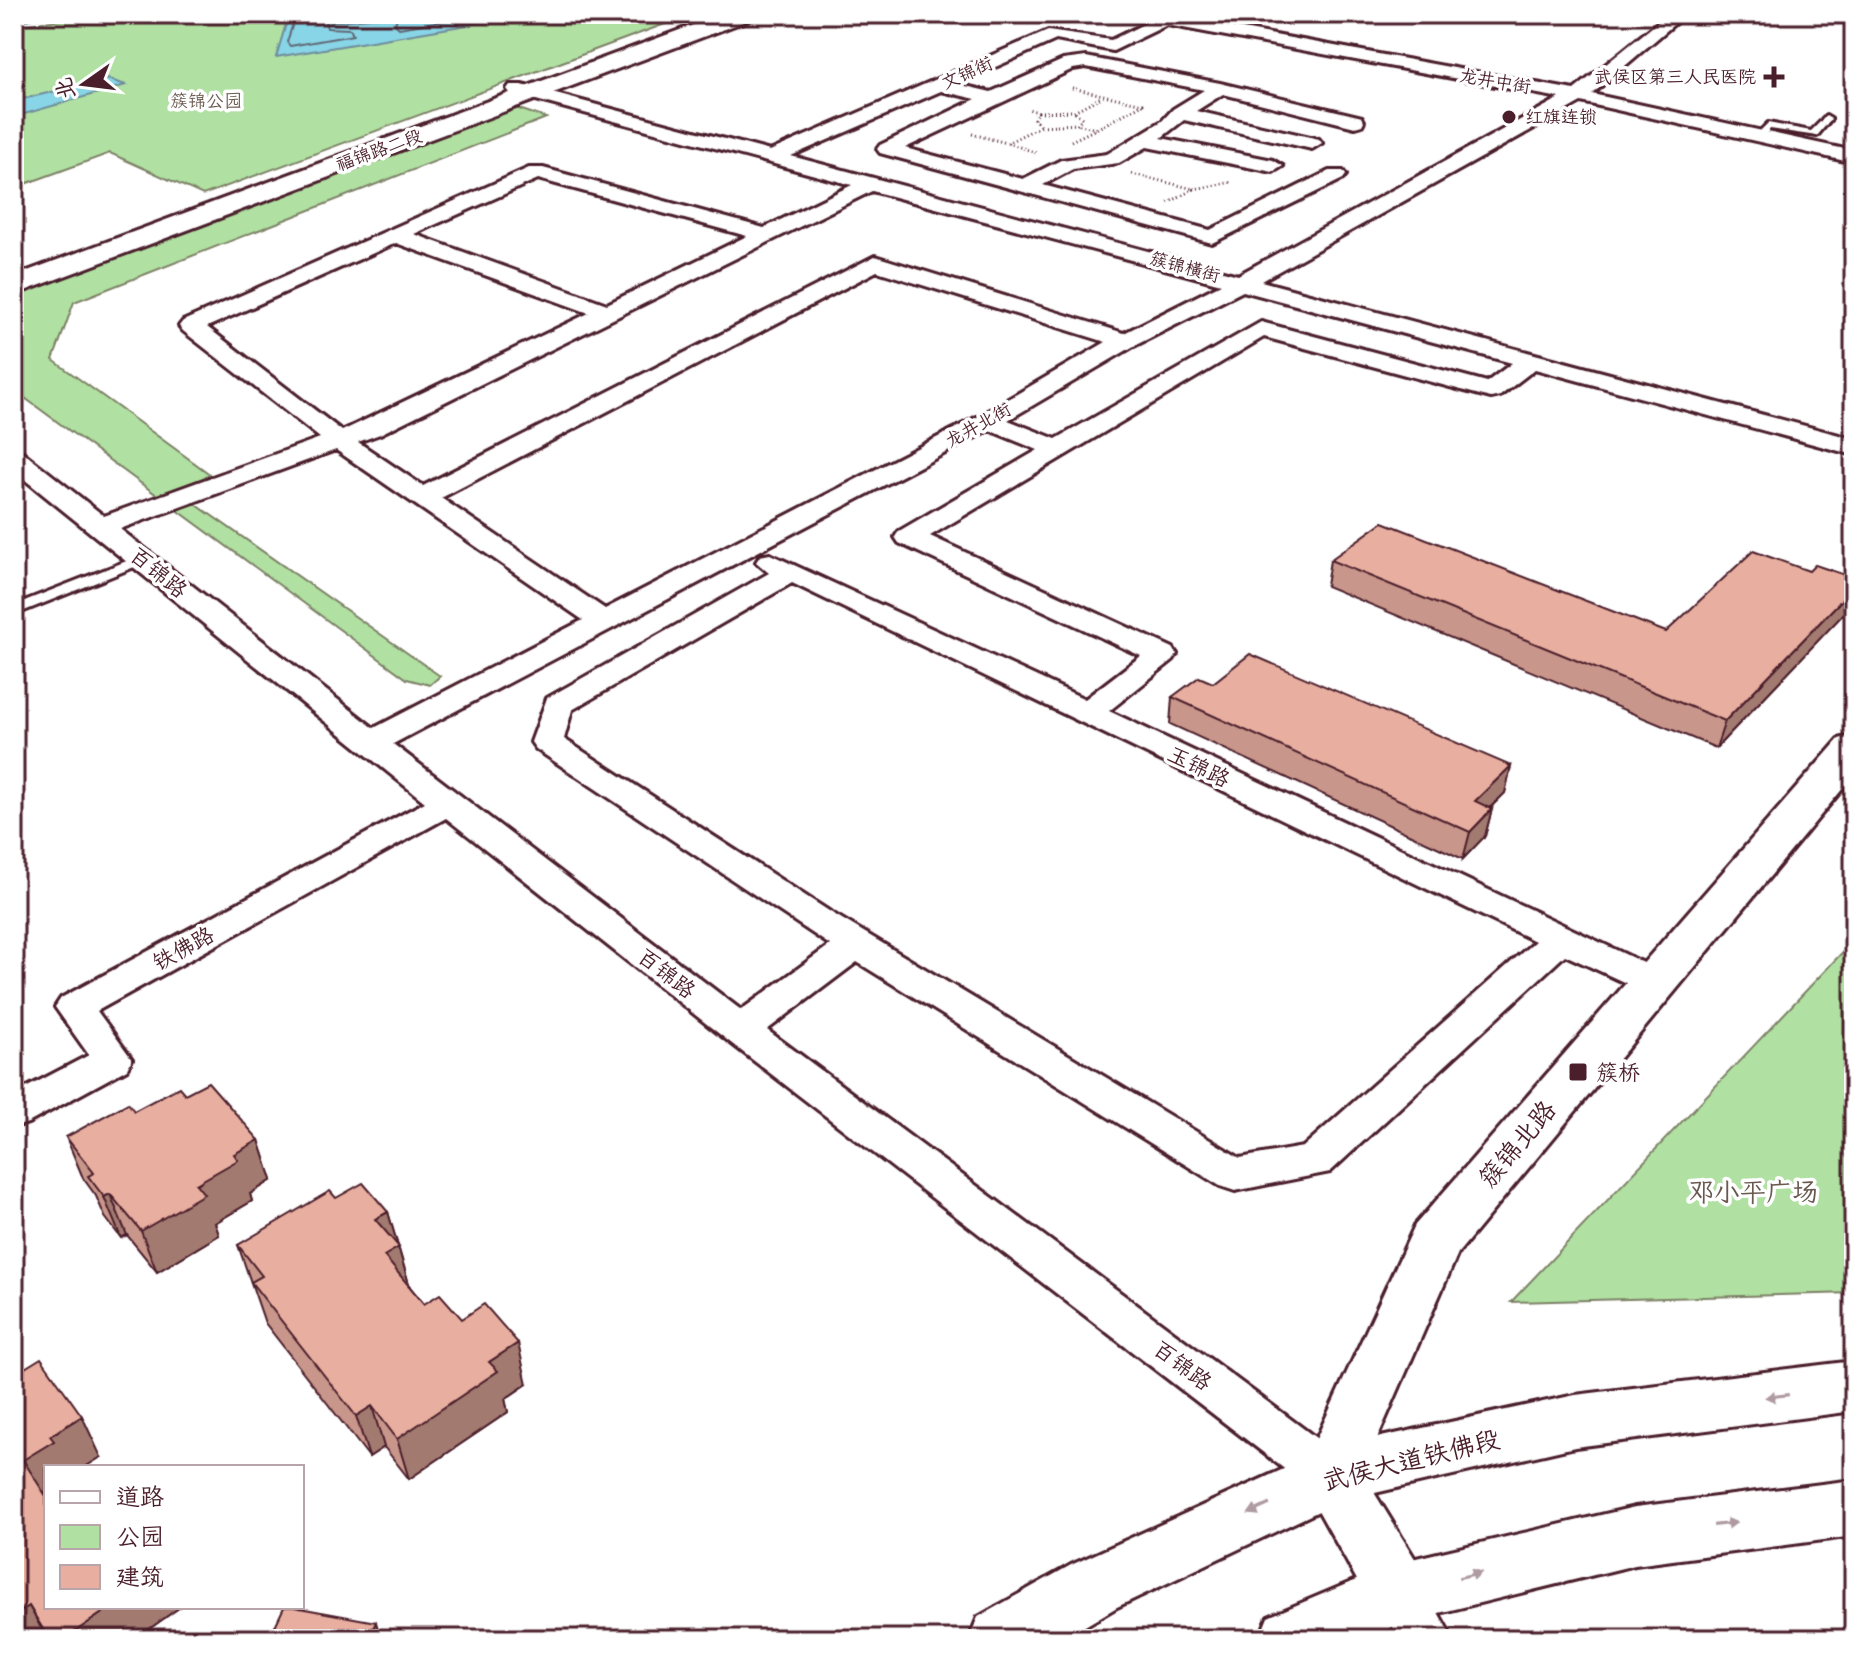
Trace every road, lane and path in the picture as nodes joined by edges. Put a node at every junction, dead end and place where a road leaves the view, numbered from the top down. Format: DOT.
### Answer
graph roads {
  1 [pos="719,14"];
  2 [pos="743,14"];
  3 [pos="1134,14"];
  4 [pos="1678,14"];
  5 [pos="1164,20"];
  6 [pos="1035,79"];
  7 [pos="940,85"];
  8 [pos="1220,88"];
  9 [pos="524,91"];
  10 [pos="1103,96"];
  11 [pos="1578,96"];
  12 [pos="993,98"];
  13 [pos="1074,111"];
  14 [pos="1038,112"];
  15 [pos="1180,113"];
  16 [pos="1826,119"];
  17 [pos="1355,121"];
  18 [pos="1077,124"];
  19 [pos="935,125"];
  20 [pos="1041,126"];
  21 [pos="1096,129"];
  22 [pos="1760,136"];
  23 [pos="1143,140"];
  24 [pos="1069,142"];
  25 [pos="1312,143"];
  26 [pos="773,157"];
  27 [pos="1854,157"];
  28 [pos="1273,166"];
  29 [pos="1336,175"];
  30 [pos="1234,182"];
  31 [pos="872,183"];
  32 [pos="1025,186"];
  33 [pos="1194,189"];
  34 [pos="395,235"];
  35 [pos="766,235"];
  36 [pos="14,278"];
  37 [pos="1243,282"];
  38 [pos="14,286"];
  39 [pos="607,312"];
  40 [pos="1126,341"];
  41 [pos="1531,360"];
  42 [pos="988,421"];
  43 [pos="341,442"];
  44 [pos="1854,447"];
  45 [pos="1058,449"];
  46 [pos="14,458"];
  47 [pos="423,496"];
  48 [pos="101,526"];
  49 [pos="744,549"];
  50 [pos="142,559"];
  51 [pos="791,572"];
  52 [pos="14,610"];
  53 [pos="604,621"];
  54 [pos="1087,713"];
  55 [pos="372,742"];
  56 [pos="1849,762"];
  57 [pos="448,803"];
  58 [pos="1560,939"];
  59 [pos="856,944"];
  60 [pos="1654,983"];
  61 [pos="741,1030"];
  62 [pos="14,1112"];
  63 [pos="1854,1386"];
  64 [pos="1330,1476"];
  65 [pos="1854,1508"];
  66 [pos="1413,1616"];
  67 [pos="1002,1639"];
  68 [pos="1292,1639"];
  1 -- 9 [label="street, 福锦路二段"];
  2 -- 9 [label="street, 福锦路二段"];
  3 -- 5 [label="street, 龙井中街"];
  4 -- 11 [label="street, 龙井北街"];
  5 -- 7 [label="street, 文锦街"];
  5 -- 11 [label="street, 龙井中街"];
  6 -- 8 [label="street"];
  6 -- 10 [label="path"];
  6 -- 12 [label="street"];
  7 -- 12 [label="street"];
  7 -- 26 [label="street, 文锦街"];
  8 -- 15 [label="street"];
  8 -- 17 [label="street"];
  9 -- 26 [label="street, 簇锦横街"];
  9 -- 36 [label="street, 福锦路二段"];
  9 -- 38 [label="street, 福锦路二段"];
  10 -- 13 [label="path"];
  10 -- 21 [label="path"];
  11 -- 22 [label="street, 龙井中街"];
  11 -- 37 [label="street, 龙井北街"];
  12 -- 14 [label="path"];
  12 -- 19 [label="street"];
  13 -- 14 [label="path"];
  13 -- 18 [label="path"];
  14 -- 20 [label="path"];
  15 -- 23 [label="street"];
  15 -- 25 [label="street"];
  16 -- 22 [label="lane"];
  18 -- 20 [label="path"];
  18 -- 21 [label="path"];
  19 -- 20 [label="path"];
  19 -- 32 [label="street"];
  21 -- 24 [label="path"];
  22 -- 27 [label="street, 龙井中街"];
  23 -- 28 [label="street"];
  23 -- 32 [label="street"];
  26 -- 31 [label="street, 簇锦横街"];
  29 -- 32 [label="street"];
  30 -- 33 [label="path"];
  31 -- 35 [label="street"];
  31 -- 37 [label="street, 簇锦横街"];
  34 -- 35 [label="street"];
  34 -- 39 [label="street"];
  34 -- 43 [label="street"];
  35 -- 39 [label="street"];
  37 -- 40 [label="street, 龙井北街"];
  37 -- 41 [label="street, 簇锦横街"];
  39 -- 43 [label="street"];
  40 -- 42 [label="street, 龙井北街"];
  40 -- 47 [label="street"];
  41 -- 44 [label="street, 簇锦横街"];
  41 -- 45 [label="street"];
  42 -- 45 [label="street"];
  42 -- 49 [label="street, 龙井北街"];
  43 -- 47 [label="street"];
  43 -- 48 [label="street"];
  45 -- 54 [label="street"];
  46 -- 48 [label="street, 百锦路"];
  47 -- 53 [label="street"];
  48 -- 50 [label="street, 百锦路"];
  49 -- 51 [label="street, 玉锦路"];
  49 -- 53 [label="street, 龙井北街"];
  50 -- 52 [label="lane"];
  50 -- 55 [label="street, 百锦路"];
  51 -- 54 [label="street, 玉锦路"];
  51 -- 59 [label="street"];
  53 -- 55 [label="street, 龙井北街"];
  54 -- 58 [label="street, 玉锦路"];
  55 -- 57 [label="street, 百锦路"];
  56 -- 60 [label="street, 簇锦北路"];
  57 -- 61 [label="street, 百锦路"];
  57 -- 62 [label="street, 铁佛路"];
  58 -- 59 [label="street"];
  58 -- 60 [label="street, 玉锦路"];
  59 -- 61 [label="street"];
  60 -- 64 [label="street, 簇锦北路"];
  61 -- 64 [label="street, 百锦路"];
  63 -- 64 [label="street, 武侯大道铁佛段, one-way"];
  64 -- 66 [label="street"];
  64 -- 67 [label="street, 武侯大道铁佛段, one-way"];
  66 -- 65 [label="street, one-way"];
  66 -- 68 [label="street"];
}
